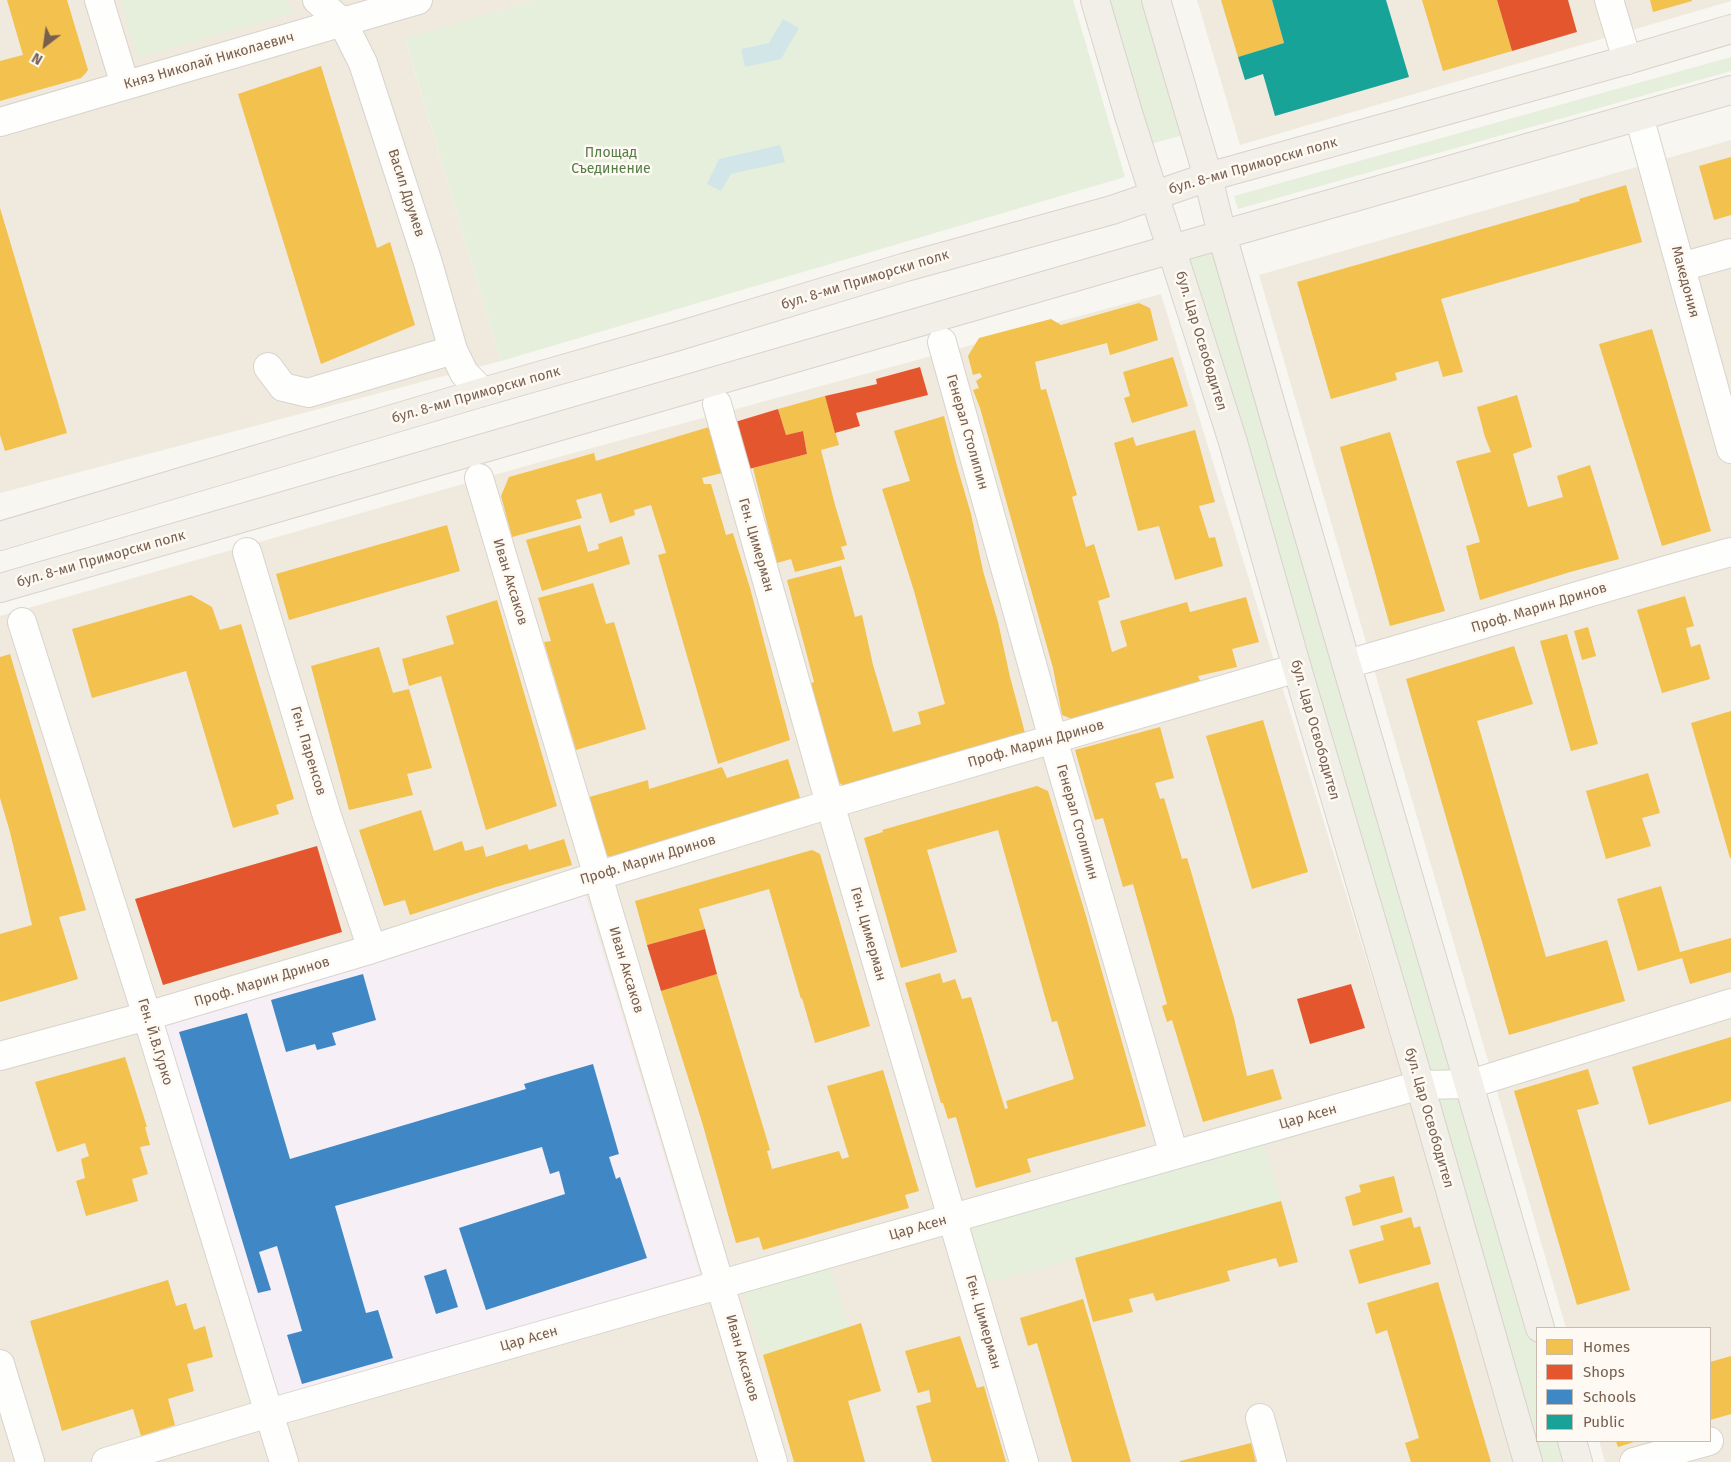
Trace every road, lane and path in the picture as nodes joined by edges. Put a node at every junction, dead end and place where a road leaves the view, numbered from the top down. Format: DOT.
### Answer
graph roads {
  1 [pos="99,0"];
  2 [pos="317,0"];
  3 [pos="418,0"];
  4 [pos="1095,0"];
  5 [pos="1156,0"];
  6 [pos="1609,0"];
  7 [pos="343,23"];
  8 [pos="1731,29"];
  9 [pos="1627,60"];
  10 [pos="125,85"];
  11 [pos="1731,90"];
  12 [pos="1639,116"];
  13 [pos="0,122"];
  14 [pos="1208,177"];
  15 [pos="1154,195"];
  16 [pos="1222,235"];
  17 [pos="1172,249"];
  18 [pos="1731,253"];
  19 [pos="1681,266"];
  20 [pos="942,342"];
  21 [pos="453,350"];
  22 [pos="268,367"];
  23 [pos="483,392"];
  24 [pos="717,404"];
  25 [pos="1731,448"];
  26 [pos="479,478"];
  27 [pos="0,536"];
  28 [pos="247,552"];
  29 [pos="1731,552"];
  30 [pos="0,588"];
  31 [pos="22,622"];
  32 [pos="1347,664"];
  33 [pos="1297,668"];
  34 [pos="1052,739"];
  35 [pos="830,804"];
  36 [pos="597,876"];
  37 [pos="372,949"];
  38 [pos="1731,1003"];
  39 [pos="147,1016"];
  40 [pos="0,1056"];
  41 [pos="1470,1084"];
  42 [pos="1420,1085"];
  43 [pos="1174,1155"];
  44 [pos="952,1219"];
  45 [pos="721,1284"];
  46 [pos="1540,1327"];
  47 [pos="0,1364"];
  48 [pos="269,1413"];
  49 [pos="1260,1418"];
  50 [pos="1731,1434"];
  51 [pos="1711,1440"];
  52 [pos="1572,1442"];
  53 [pos="1705,1442"];
  54 [pos="30,1462"];
  55 [pos="106,1462"];
  56 [pos="284,1462"];
  57 [pos="773,1462"];
  58 [pos="1024,1462"];
  59 [pos="1272,1462"];
  60 [pos="1528,1462"];
  61 [pos="1578,1462"];
  62 [pos="1634,1462"];
  1 -- 10 [label="street"];
  2 -- 7 [label="street, Васил Друмев"];
  3 -- 7 [label="street, Княз Николай Николаевич"];
  4 -- 15 [label="main road, бул. Цар Освободител"];
  5 -- 14 [label="main road"];
  6 -- 9 [label="street"];
  7 -- 10 [label="street, Княз Николай Николаевич"];
  7 -- 21 [label="street, Васил Друмев"];
  8 -- 9 [label="main road, бул. 8-ми Приморски полк"];
  9 -- 14 [label="main road, бул. 8-ми Приморски полк"];
  10 -- 13 [label="street, Княз Николай Николаевич"];
  11 -- 12 [label="main road, бул. 8-ми Приморски полк"];
  12 -- 16 [label="main road, бул. 8-ми Приморски полк"];
  12 -- 19 [label="street, Македония"];
  14 -- 15 [label="main road, бул. 8-ми Приморски полк"];
  14 -- 16 [label="main road"];
  15 -- 17 [label="main road, бул. Цар Освободител"];
  15 -- 23 [label="main road, бул. 8-ми Приморски полк"];
  16 -- 17 [label="main road, бул. 8-ми Приморски полк"];
  16 -- 32 [label="main road"];
  17 -- 30 [label="main road, бул. 8-ми Приморски полк"];
  17 -- 33 [label="main road, бул. Цар Освободител"];
  18 -- 19 [label="street"];
  19 -- 25 [label="street, Македония"];
  20 -- 34 [label="street, Генерал Столипин"];
  21 -- 22 [label="street"];
  21 -- 23 [label="street, Васил Друмев"];
  23 -- 27 [label="main road, бул. 8-ми Приморски полк"];
  24 -- 35 [label="street, Ген. Цимерман"];
  26 -- 36 [label="street, Иван Аксаков"];
  28 -- 37 [label="street, Ген. Паренсов"];
  29 -- 32 [label="street, Проф. Марин Дринов"];
  31 -- 39 [label="street, Ген. Й.В.Гурко"];
  32 -- 41 [label="main road"];
  33 -- 34 [label="street, Проф. Марин Дринов"];
  33 -- 42 [label="main road, бул. Цар Освободител"];
  34 -- 35 [label="street, Проф. Марин Дринов"];
  34 -- 43 [label="street, Генерал Столипин"];
  35 -- 36 [label="street, Проф. Марин Дринов"];
  35 -- 44 [label="street, Ген. Цимерман"];
  36 -- 37 [label="street, Проф. Марин Дринов"];
  36 -- 45 [label="street, Иван Аксаков"];
  37 -- 39 [label="street, Проф. Марин Дринов"];
  38 -- 41 [label="street, Цар Асен"];
  39 -- 40 [label="street, Проф. Марин Дринов"];
  39 -- 48 [label="street, Ген. Й.В.Гурко"];
  41 -- 42 [label="street, Цар Асен"];
  41 -- 46 [label="main road"];
  42 -- 43 [label="street, Цар Асен"];
  42 -- 60 [label="main road, бул. Цар Освободител"];
  43 -- 44 [label="street, Цар Асен"];
  44 -- 45 [label="street, Цар Асен"];
  44 -- 58 [label="street, Ген. Цимерман"];
  45 -- 48 [label="street, Цар Асен"];
  45 -- 57 [label="street, Иван Аксаков"];
  47 -- 54 [label="street"];
  48 -- 55 [label="street, Цар Асен"];
  48 -- 56 [label="street, Ген. Й.В.Гурко"];
  49 -- 59 [label="street"];
  50 -- 51 [label="street"];
  52 -- 61 [label="main road"];
  53 -- 62 [label="street"];
}
